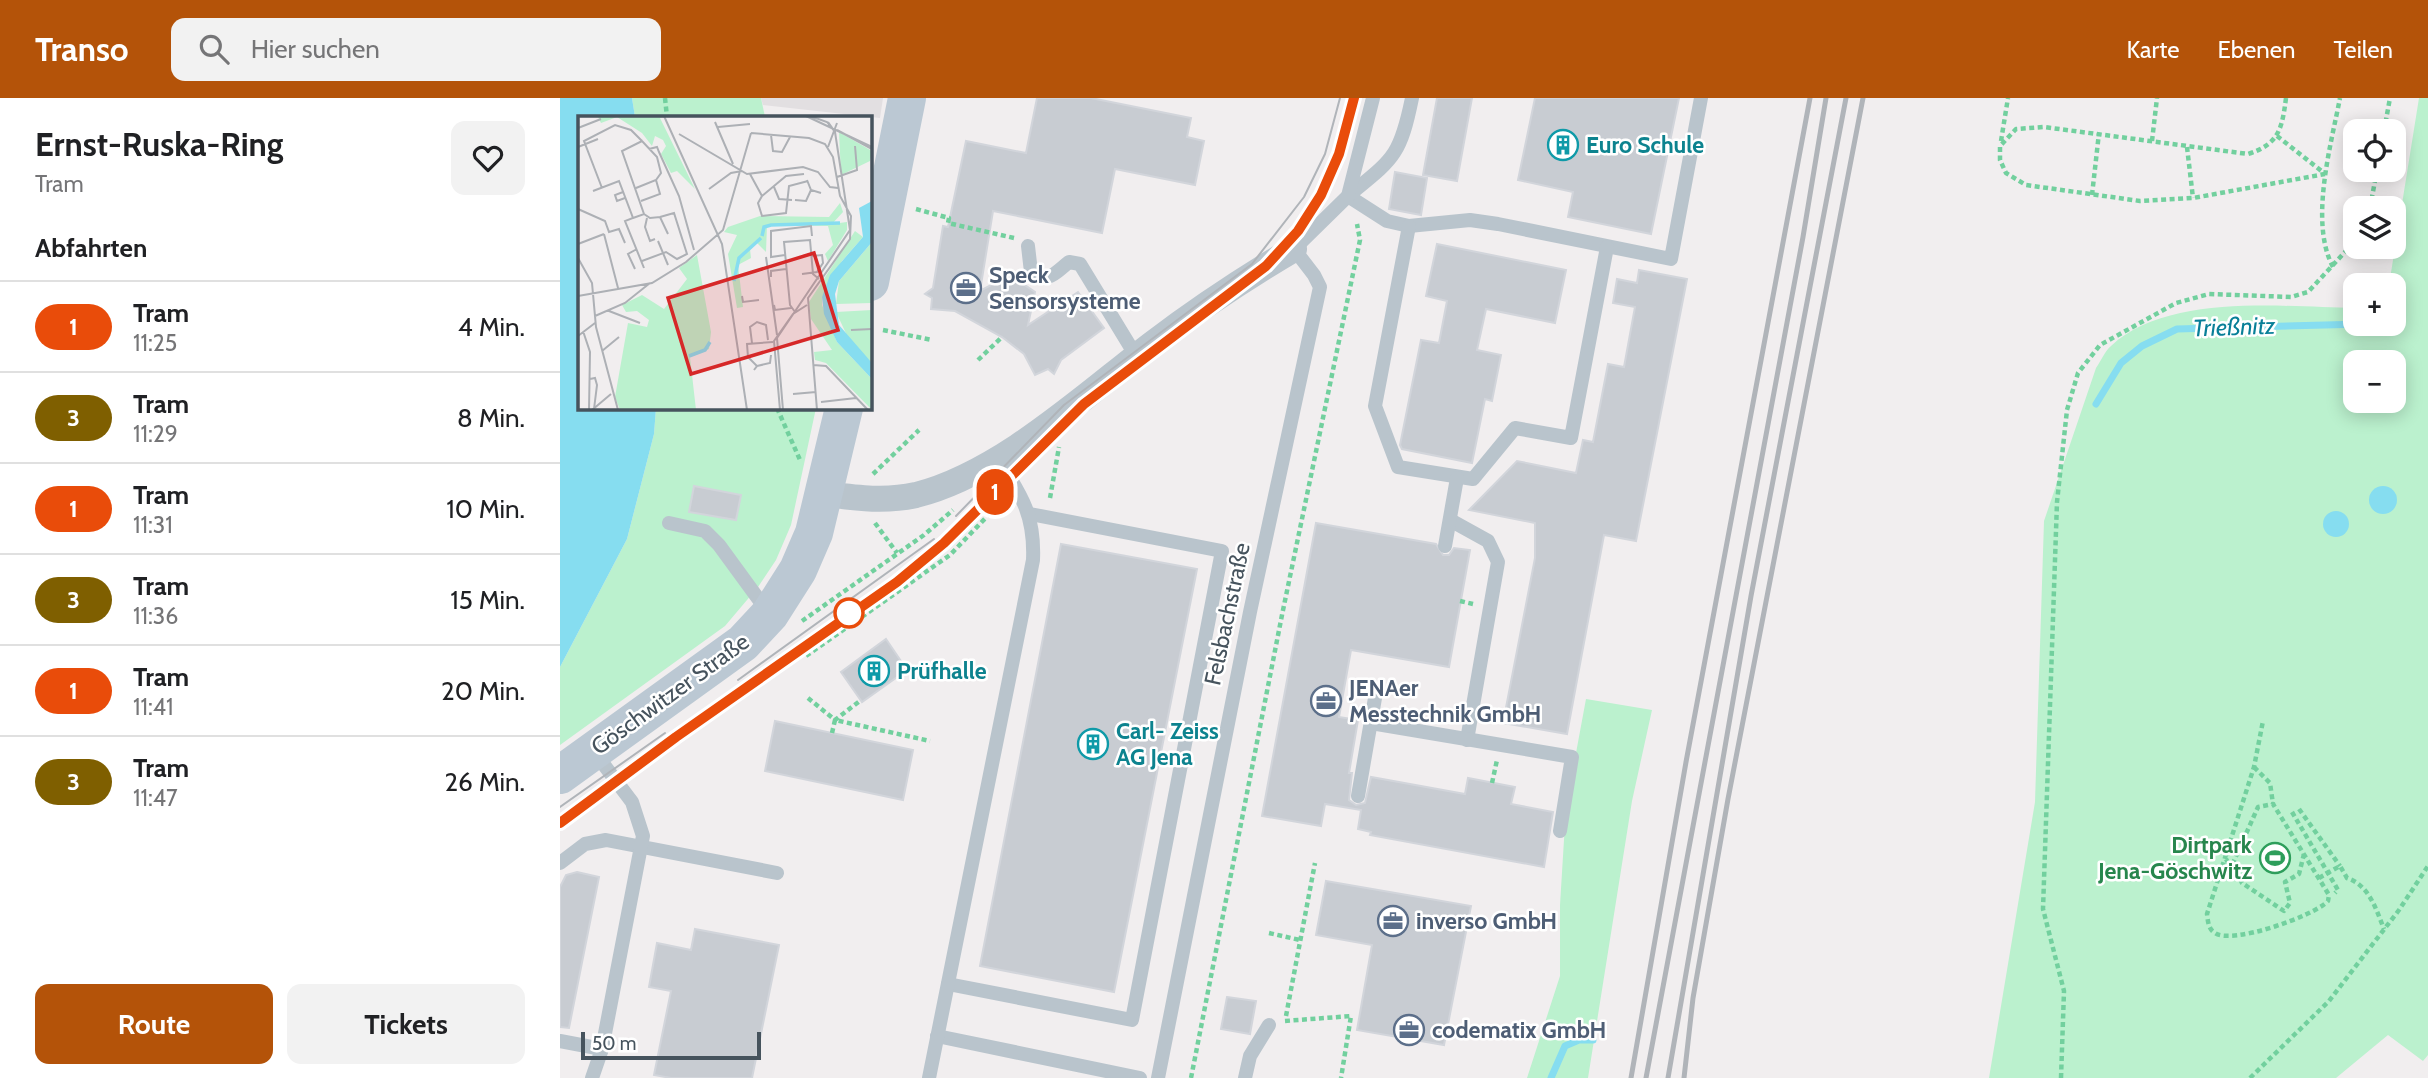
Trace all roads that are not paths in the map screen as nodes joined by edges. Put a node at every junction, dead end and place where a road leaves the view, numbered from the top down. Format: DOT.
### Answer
graph roads {
  1 [pos="907,98"];
  2 [pos="1373,98"];
  3 [pos="1412,98"];
  4 [pos="1701,98"];
  5 [pos="1348,196"];
  6 [pos="1409,226"];
  7 [pos="1028,247"];
  8 [pos="1607,247"];
  9 [pos="1294,249"];
  10 [pos="872,272"];
  11 [pos="1136,356"];
  12 [pos="844,410"];
  13 [pos="997,457"];
  14 [pos="1457,478"];
  15 [pos="826,494"];
  16 [pos="1030,514"];
  17 [pos="1450,520"];
  18 [pos="670,523"];
  19 [pos="1445,546"];
  20 [pos="784,619"];
  21 [pos="1375,698"];
  22 [pos="1371,723"];
  23 [pos="1466,740"];
  24 [pos="594,751"];
  25 [pos="560,775"];
  26 [pos="1358,796"];
  27 [pos="1560,831"];
  28 [pos="642,844"];
  29 [pos="560,863"];
  30 [pos="777,873"];
  31 [pos="948,984"];
  32 [pos="1269,1026"];
  33 [pos="937,1036"];
  34 [pos="560,1041"];
  35 [pos="602,1049"];
  36 [pos="592,1078"];
  37 [pos="929,1078"];
  38 [pos="1140,1078"];
  39 [pos="1158,1078"];
  40 [pos="1245,1078"];
  1 -- 10 [label="main road"];
  2 -- 5 [label="lane"];
  3 -- 5 [label="lane"];
  4 -- 8 [label="lane"];
  5 -- 6 [label="lane"];
  5 -- 9 [label="lane"];
  6 -- 8 [label="lane"];
  6 -- 14 [label="lane"];
  7 -- 11 [label="lane"];
  8 -- 14 [label="lane"];
  9 -- 11 [label="street"];
  9 -- 39 [label="lane, Felsbachstraße"];
  11 -- 13 [label="street"];
  12 -- 15 [label="main road, Göschwitzer Straße"];
  13 -- 15 [label="street"];
  13 -- 16 [label="lane"];
  14 -- 17 [label="lane"];
  15 -- 20 [label="main road, Göschwitzer Straße"];
  16 -- 31 [label="lane"];
  16 -- 31 [label="lane"];
  17 -- 19 [label="lane"];
  17 -- 23 [label="lane"];
  18 -- 20 [label="lane"];
  20 -- 24 [label="main road, Göschwitzer Straße"];
  21 -- 22 [label="lane"];
  22 -- 23 [label="lane"];
  22 -- 26 [label="lane"];
  23 -- 27 [label="lane"];
  24 -- 25 [label="main road, Göschwitzer Straße"];
  24 -- 28 [label="lane"];
  28 -- 29 [label="lane"];
  28 -- 30 [label="lane"];
  28 -- 35 [label="lane"];
  31 -- 33 [label="lane"];
  32 -- 40 [label="lane"];
  33 -- 37 [label="lane"];
  33 -- 38 [label="lane"];
  34 -- 35 [label="lane"];
  35 -- 36 [label="lane"];
}
